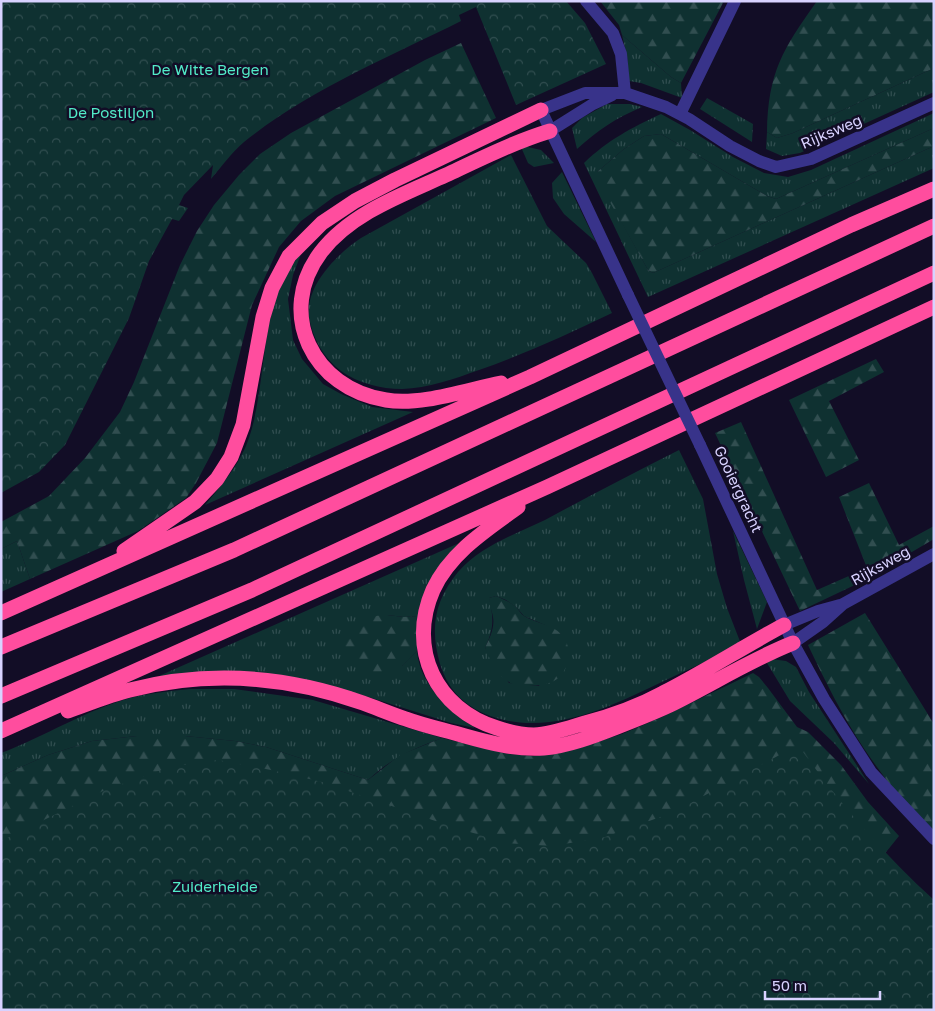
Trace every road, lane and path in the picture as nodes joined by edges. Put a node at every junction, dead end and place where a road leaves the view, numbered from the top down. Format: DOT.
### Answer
graph roads {
  1 [pos="586,1"];
  2 [pos="735,1"];
  3 [pos="620,94"];
  4 [pos="934,103"];
  5 [pos="541,110"];
  6 [pos="684,117"];
  7 [pos="550,130"];
  8 [pos="934,189"];
  9 [pos="934,226"];
  10 [pos="934,273"];
  11 [pos="934,307"];
  12 [pos="530,377"];
  13 [pos="547,487"];
  14 [pos="934,554"];
  15 [pos="83,578"];
  16 [pos="843,604"];
  17 [pos="1,614"];
  18 [pos="784,625"];
  19 [pos="793,643"];
  20 [pos="1,647"];
  21 [pos="1,696"];
  22 [pos="16,724"];
  23 [pos="1,731"];
  24 [pos="934,839"];
  1 -- 3 [label="street"];
  2 -- 6 [label="street"];
  3 -- 5 [label="street"];
  3 -- 6 [label="street"];
  3 -- 7 [label="street"];
  4 -- 6 [label="street, Rijksweg"];
  5 -- 7 [label="street, Gooiergracht"];
  5 -- 15 [label="highway"];
  7 -- 12 [label="highway"];
  7 -- 18 [label="street, Gooiergracht, bridge"];
  8 -- 12 [label="highway"];
  9 -- 20 [label="highway"];
  10 -- 21 [label="highway"];
  11 -- 13 [label="highway"];
  12 -- 15 [label="highway"];
  13 -- 18 [label="highway"];
  13 -- 22 [label="highway"];
  14 -- 16 [label="street, Rijksweg"];
  15 -- 17 [label="highway"];
  16 -- 18 [label="street"];
  16 -- 19 [label="street"];
  18 -- 19 [label="street, Gooiergracht"];
  19 -- 22 [label="highway"];
  19 -- 24 [label="street, Gooiergracht"];
  22 -- 23 [label="highway"];
}
